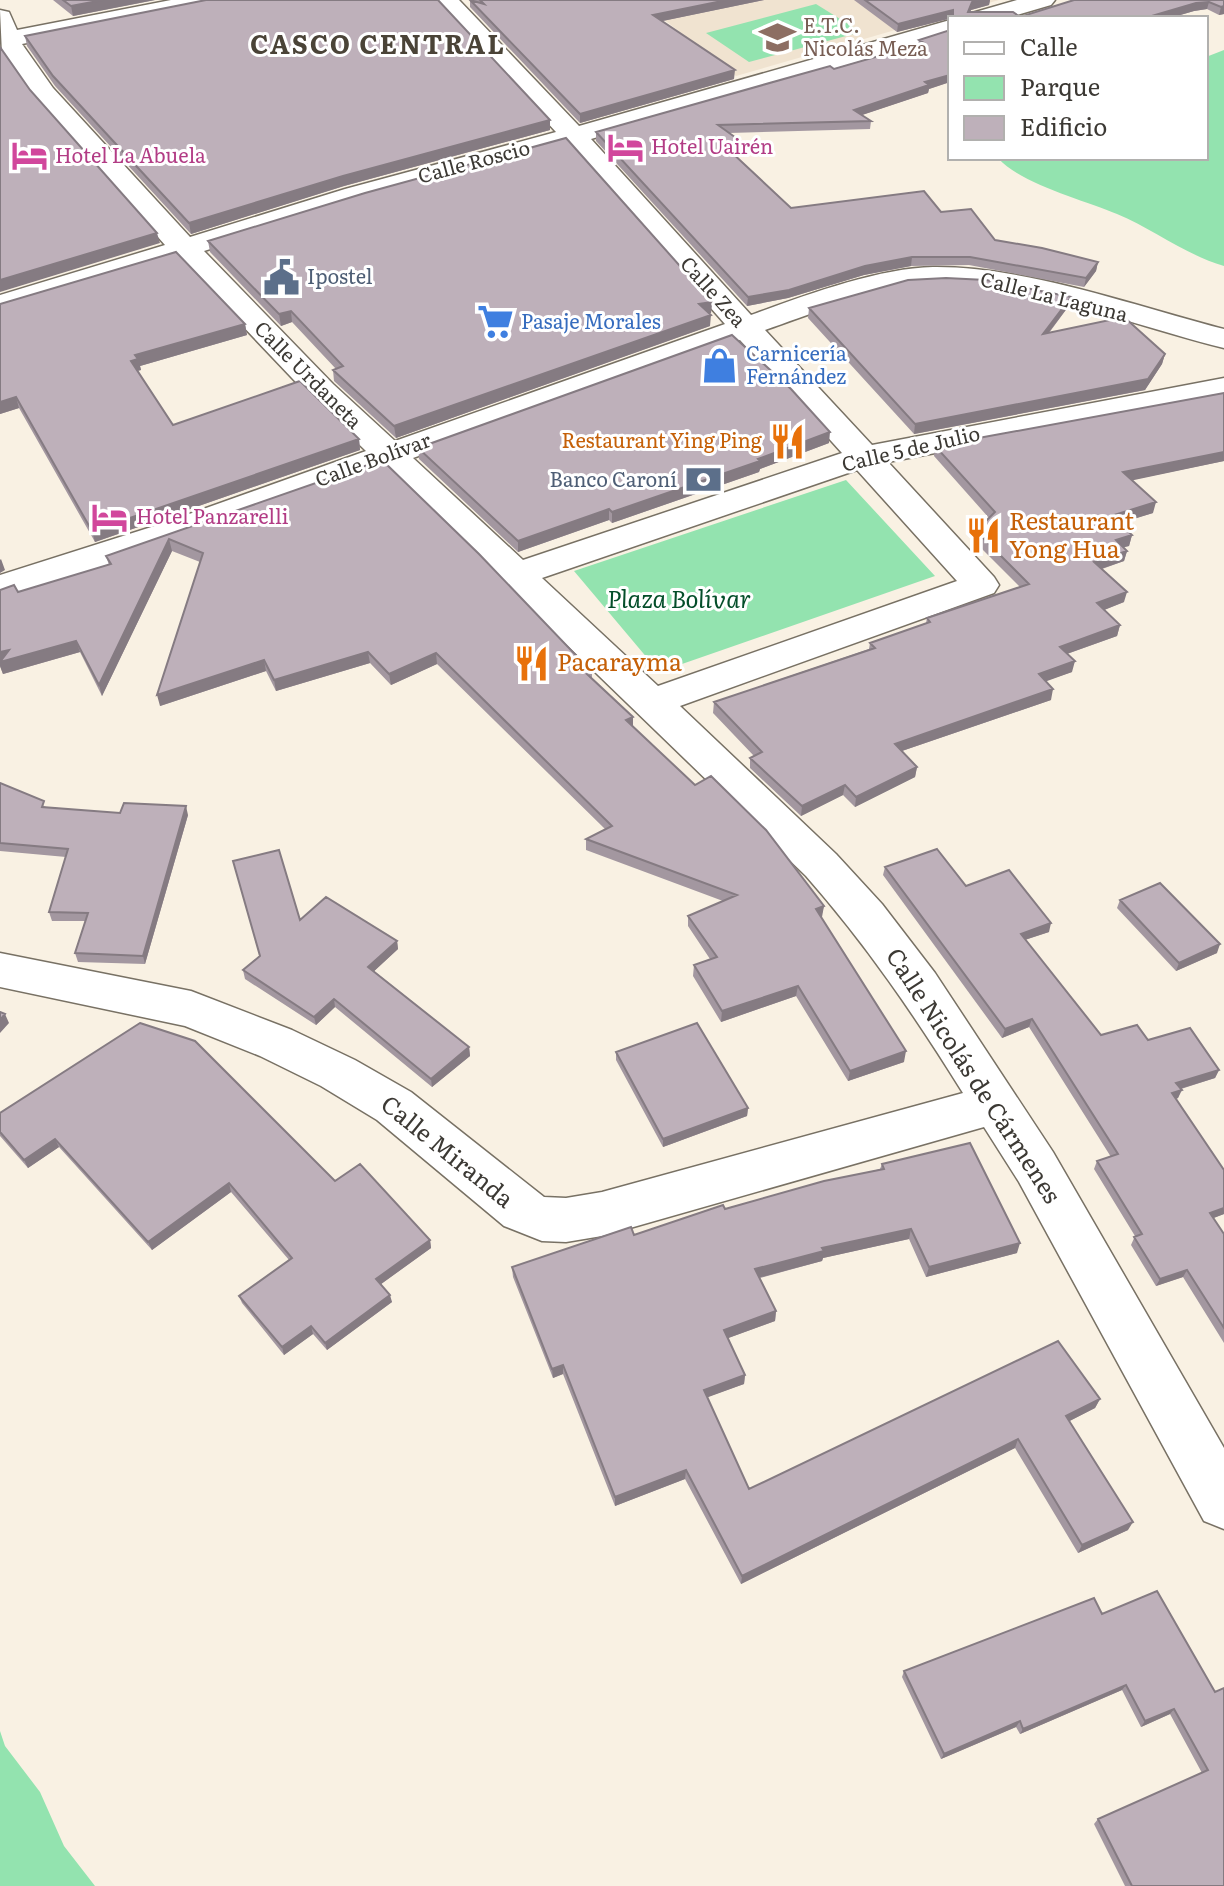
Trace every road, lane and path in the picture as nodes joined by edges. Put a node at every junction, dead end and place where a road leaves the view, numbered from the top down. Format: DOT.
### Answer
graph roads {
  1 [pos="207,0"];
  2 [pos="446,0"];
  3 [pos="1043,0"];
  4 [pos="988,16"];
  5 [pos="948,28"];
  6 [pos="2,32"];
  7 [pos="573,135"];
  8 [pos="184,248"];
  9 [pos="0,305"];
  10 [pos="745,327"];
  11 [pos="1224,339"];
  12 [pos="1224,388"];
  13 [pos="388,455"];
  14 [pos="863,457"];
  15 [pos="516,575"];
  16 [pos="0,587"];
  17 [pos="652,702"];
  18 [pos="0,970"];
  19 [pos="995,1104"];
  20 [pos="1224,1502"];
  1 -- 6 [label="street"];
  2 -- 7 [label="street, Calle Zea"];
  3 -- 4 [label="street"];
  5 -- 7 [label="street, Calle Roscio"];
  6 -- 8 [label="street, Calle Urdaneta"];
  7 -- 8 [label="street, Calle Roscio"];
  7 -- 10 [label="street, Calle Zea"];
  8 -- 9 [label="street, Calle Roscio"];
  8 -- 13 [label="street, Calle Urdaneta"];
  10 -- 11 [label="street, Calle La Laguna"];
  10 -- 13 [label="street, Calle Bolívar"];
  10 -- 14 [label="street, Calle Zea"];
  12 -- 14 [label="street, Calle 5 de Julio"];
  13 -- 15 [label="street, Calle Urdaneta"];
  13 -- 16 [label="street, Calle Bolívar"];
  14 -- 15 [label="street, Calle 5 de Julio"];
  14 -- 17 [label="street, Calle Zea"];
  15 -- 17 [label="street, Calle Urdaneta"];
  17 -- 19 [label="street, Calle Nicolás de Cármenes"];
  18 -- 19 [label="street, Calle Miranda"];
  19 -- 20 [label="street, Calle Nicolás de Cármenes"];
}
